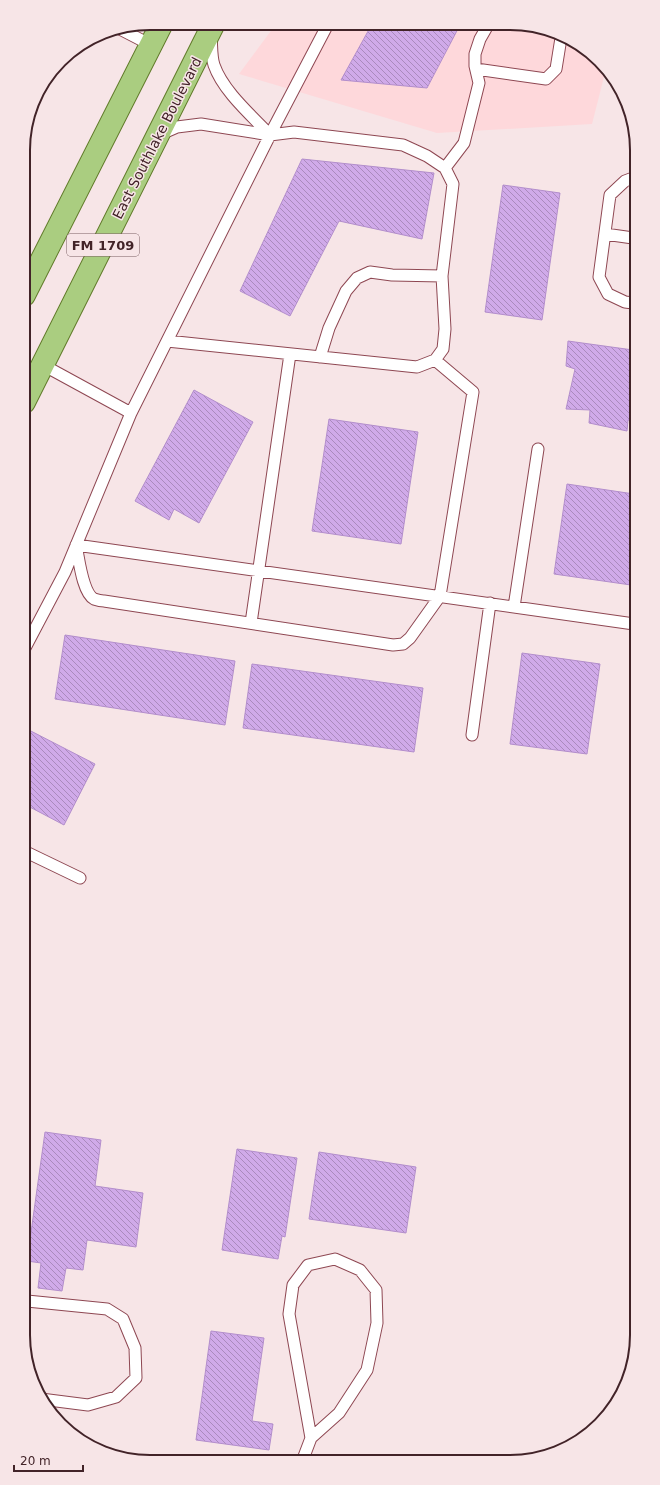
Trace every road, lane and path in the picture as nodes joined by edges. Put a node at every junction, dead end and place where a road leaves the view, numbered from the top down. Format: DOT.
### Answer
graph roads {
  1 [pos="158,30"];
  2 [pos="210,30"];
  3 [pos="212,30"];
  4 [pos="325,30"];
  5 [pos="485,30"];
  6 [pos="126,32"];
  7 [pos="561,41"];
  8 [pos="151,45"];
  9 [pos="476,69"];
  10 [pos="158,135"];
  11 [pos="270,135"];
  12 [pos="445,168"];
  13 [pos="630,179"];
  14 [pos="605,234"];
  15 [pos="630,238"];
  16 [pos="442,276"];
  17 [pos="30,283"];
  18 [pos="630,303"];
  19 [pos="167,341"];
  20 [pos="290,354"];
  21 [pos="320,357"];
  22 [pos="435,360"];
  23 [pos="43,365"];
  24 [pos="30,390"];
  25 [pos="131,413"];
  26 [pos="538,449"];
  27 [pos="76,545"];
  28 [pos="259,571"];
  29 [pos="440,596"];
  30 [pos="490,604"];
  31 [pos="514,607"];
  32 [pos="630,623"];
  33 [pos="251,624"];
  34 [pos="30,638"];
  35 [pos="472,735"];
  36 [pos="30,854"];
  37 [pos="80,878"];
  38 [pos="30,1301"];
  39 [pos="50,1400"];
  40 [pos="311,1438"];
  41 [pos="305,1455"];
  1 -- 8 [label="main road, FM 1709"];
  2 -- 10 [label="main road, East Southlake Boulevard / FM 1709"];
  3 -- 11 [label="lane"];
  4 -- 11 [label="lane"];
  5 -- 9 [label="lane"];
  6 -- 8 [label="lane"];
  7 -- 9 [label="lane"];
  8 -- 17 [label="main road, FM 1709"];
  9 -- 12 [label="lane"];
  10 -- 11 [label="lane"];
  10 -- 23 [label="main road, East Southlake Boulevard / FM 1709"];
  11 -- 12 [label="lane"];
  11 -- 19 [label="lane"];
  12 -- 16 [label="lane"];
  13 -- 14 [label="lane"];
  14 -- 15 [label="lane"];
  14 -- 18 [label="lane"];
  16 -- 21 [label="lane"];
  16 -- 22 [label="lane"];
  19 -- 20 [label="lane"];
  19 -- 25 [label="lane"];
  20 -- 21 [label="lane"];
  20 -- 28 [label="lane"];
  21 -- 22 [label="lane"];
  22 -- 29 [label="lane"];
  23 -- 24 [label="main road, East Southlake Boulevard / FM 1709"];
  23 -- 25 [label="lane"];
  25 -- 27 [label="lane"];
  26 -- 31 [label="lane"];
  27 -- 28 [label="lane"];
  27 -- 33 [label="lane"];
  27 -- 34 [label="lane"];
  28 -- 29 [label="lane"];
  28 -- 33 [label="lane"];
  29 -- 30 [label="lane"];
  29 -- 33 [label="lane"];
  30 -- 31 [label="lane"];
  30 -- 35 [label="lane"];
  31 -- 32 [label="lane"];
  36 -- 37 [label="lane"];
  38 -- 39 [label="lane"];
  40 -- 40 [label="lane"];
  40 -- 41 [label="lane"];
}
